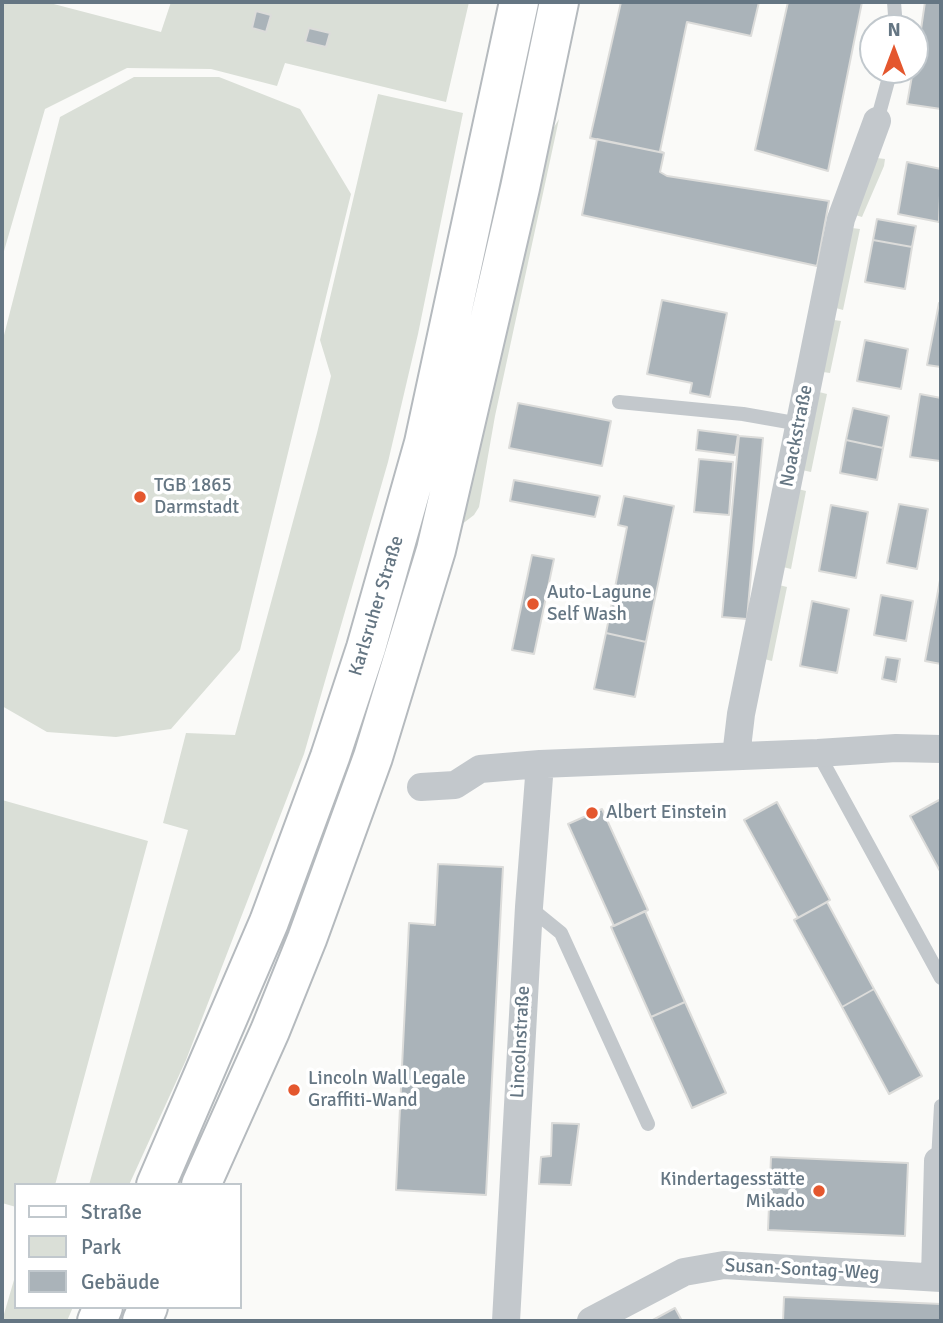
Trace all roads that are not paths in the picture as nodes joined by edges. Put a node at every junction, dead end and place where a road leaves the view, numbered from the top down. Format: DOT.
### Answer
graph roads {
  1 [pos="519,2"];
  2 [pos="559,2"];
  3 [pos="887,84"];
  4 [pos="877,121"];
  5 [pos="620,402"];
  6 [pos="800,424"];
  7 [pos="941,749"];
  8 [pos="818,753"];
  9 [pos="736,756"];
  10 [pos="540,764"];
  11 [pos="421,786"];
  12 [pos="529,907"];
  13 [pos="941,978"];
  14 [pos="941,1106"];
  15 [pos="648,1124"];
  16 [pos="938,1161"];
  17 [pos="157,1183"];
  18 [pos="202,1183"];
  19 [pos="938,1278"];
  20 [pos="506,1321"];
  21 [pos="591,1321"];
  1 -- 17 [label="main road, Karlsruher Straße"];
  2 -- 18 [label="main road, Karlsruher Straße"];
  3 -- 4 [label="lane"];
  4 -- 6 [label="street, Noackstraße"];
  5 -- 6 [label="lane"];
  6 -- 9 [label="street, Noackstraße"];
  7 -- 8 [label="street"];
  8 -- 9 [label="street"];
  8 -- 13 [label="lane"];
  9 -- 10 [label="street"];
  10 -- 11 [label="street"];
  10 -- 12 [label="street, Lincolnstraße"];
  12 -- 15 [label="lane"];
  12 -- 20 [label="street, Lincolnstraße"];
  14 -- 16 [label="lane"];
  16 -- 19 [label="street"];
  19 -- 21 [label="street, Susan-Sontag-Weg"];
}
